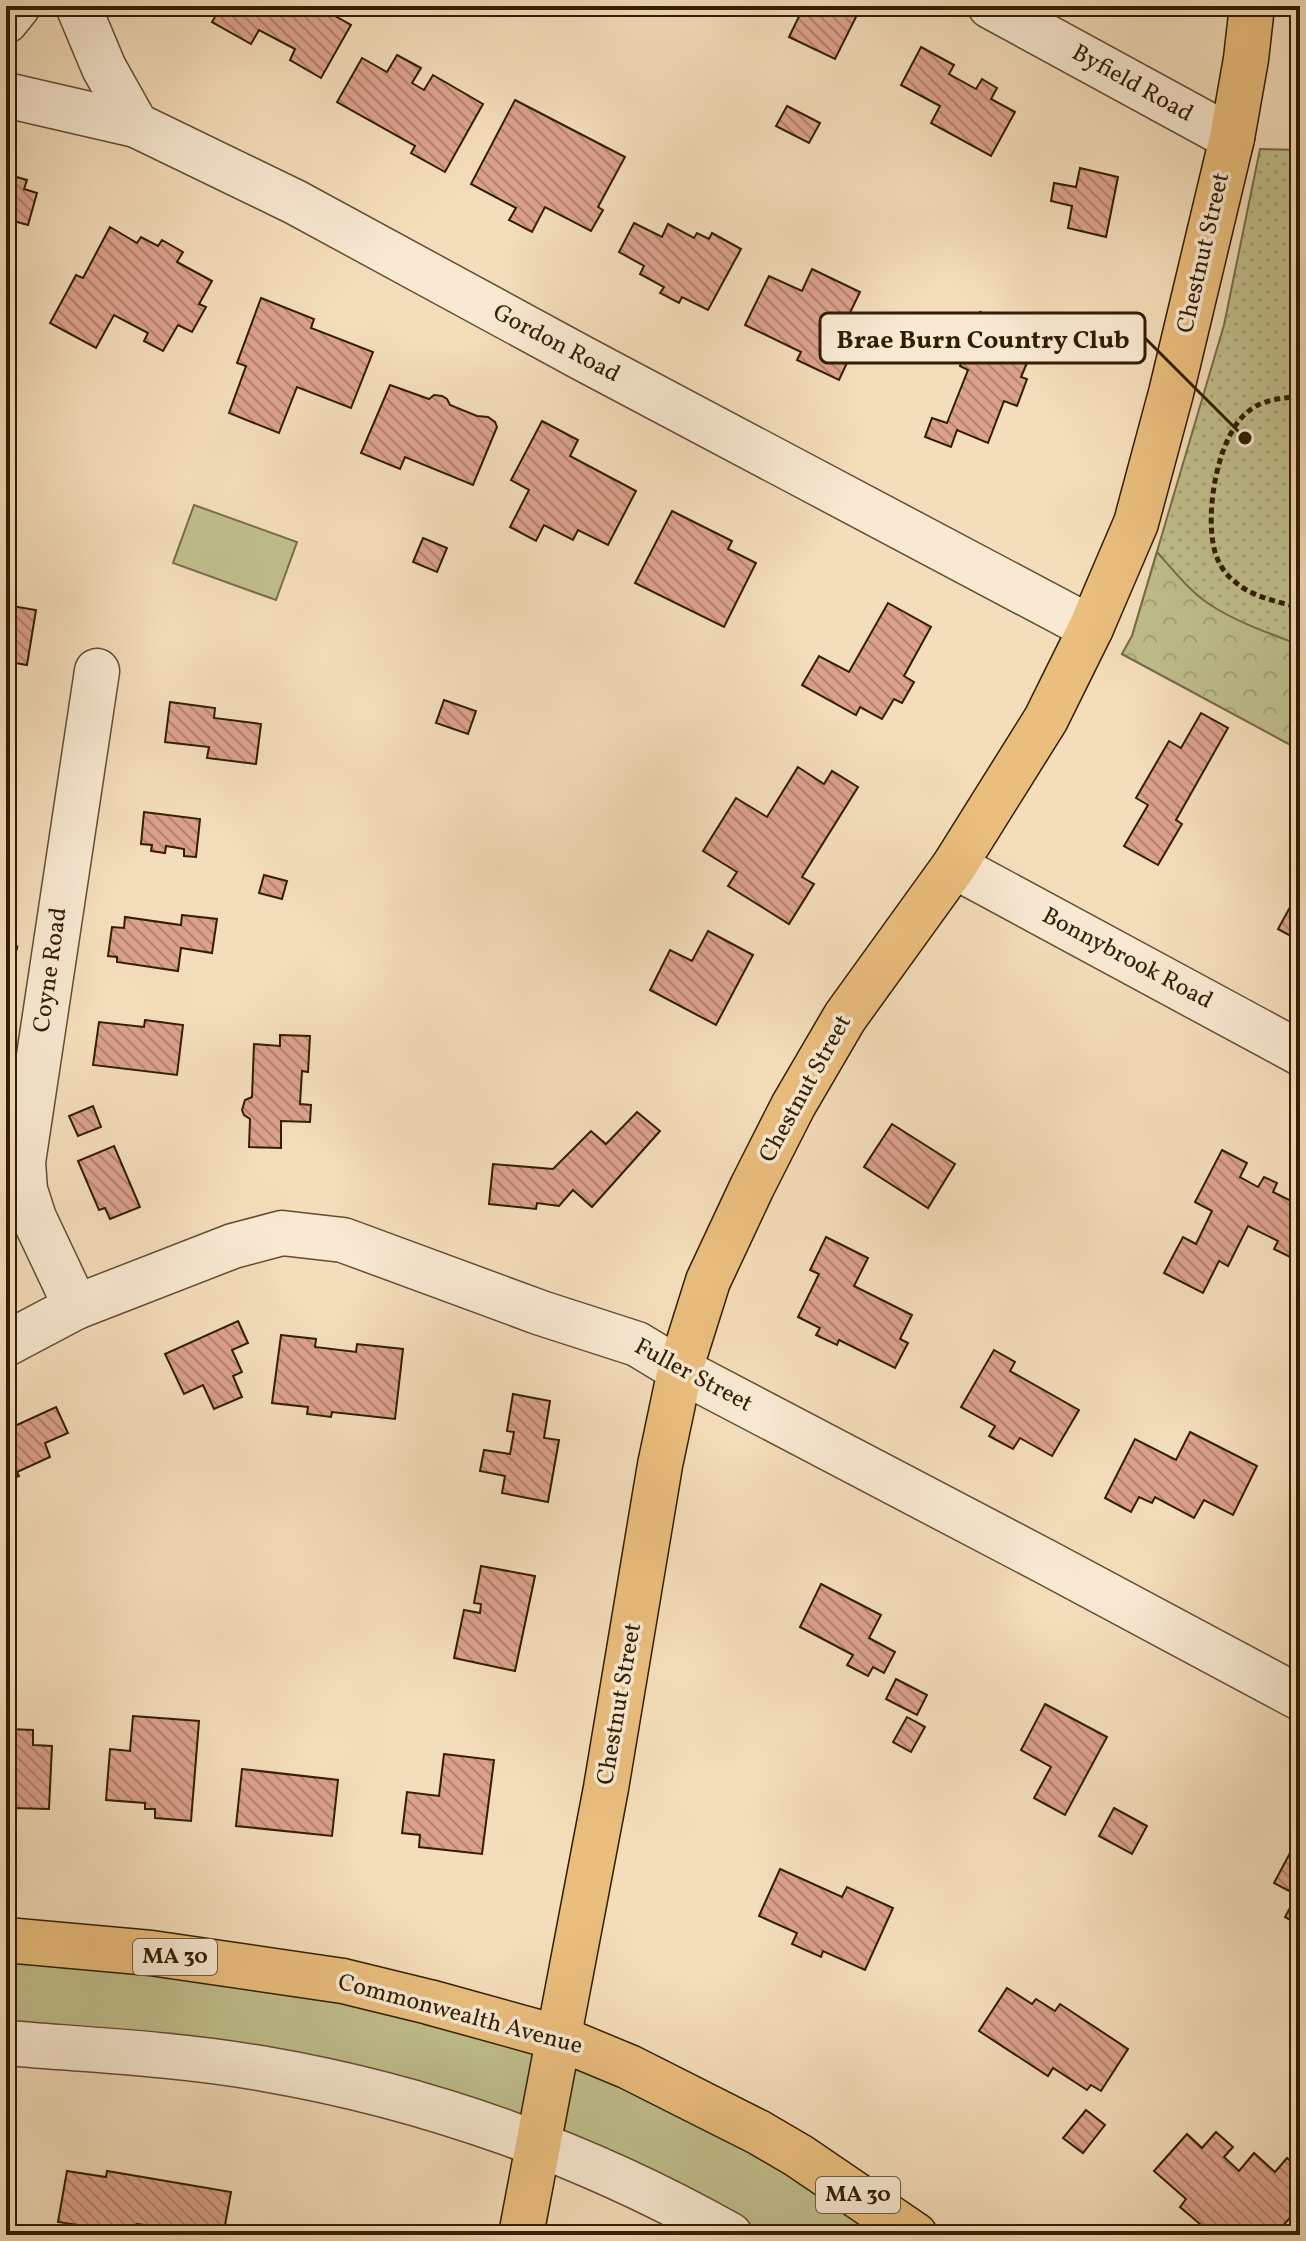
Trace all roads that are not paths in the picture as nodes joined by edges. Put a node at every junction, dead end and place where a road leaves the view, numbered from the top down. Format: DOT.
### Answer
graph roads {
  1 [pos="18,6"];
  2 [pos="78,6"];
  3 [pos="990,6"];
  4 [pos="1252,6"];
  5 [pos="6,21"];
  6 [pos="6,95"];
  7 [pos="136,125"];
  8 [pos="1232,138"];
  9 [pos="1091,628"];
  10 [pos="97,671"];
  11 [pos="954,866"];
  12 [pos="1300,1053"];
  13 [pos="76,1307"];
  14 [pos="6,1344"];
  15 [pos="680,1370"];
  16 [pos="1300,1698"];
  17 [pos="6,1940"];
  18 [pos="559,2038"];
  19 [pos="6,2043"];
  20 [pos="538,2145"];
  21 [pos="521,2235"];
  22 [pos="730,2235"];
  23 [pos="915,2235"];
  1 -- 5 [label="street"];
  2 -- 7 [label="street"];
  3 -- 8 [label="street, Byfield Road"];
  4 -- 8 [label="main road, Chestnut Street"];
  6 -- 7 [label="street, Gordon Road"];
  7 -- 9 [label="street, Gordon Road"];
  8 -- 9 [label="main road, Chestnut Street"];
  9 -- 11 [label="main road, Chestnut Street"];
  10 -- 13 [label="street, Coyne Road"];
  11 -- 12 [label="street, Bonnybrook Road"];
  11 -- 15 [label="main road, Chestnut Street"];
  13 -- 14 [label="street, Fuller Street"];
  13 -- 15 [label="street, Fuller Street"];
  15 -- 16 [label="street, Fuller Street"];
  15 -- 18 [label="main road, Chestnut Street"];
  17 -- 18 [label="main road, Commonwealth Avenue / MA 30"];
  18 -- 20 [label="main road, Chestnut Street"];
  18 -- 23 [label="main road, Commonwealth Avenue / MA 30"];
  19 -- 20 [label="street"];
  20 -- 21 [label="main road, Chestnut Street"];
  20 -- 22 [label="street"];
}
